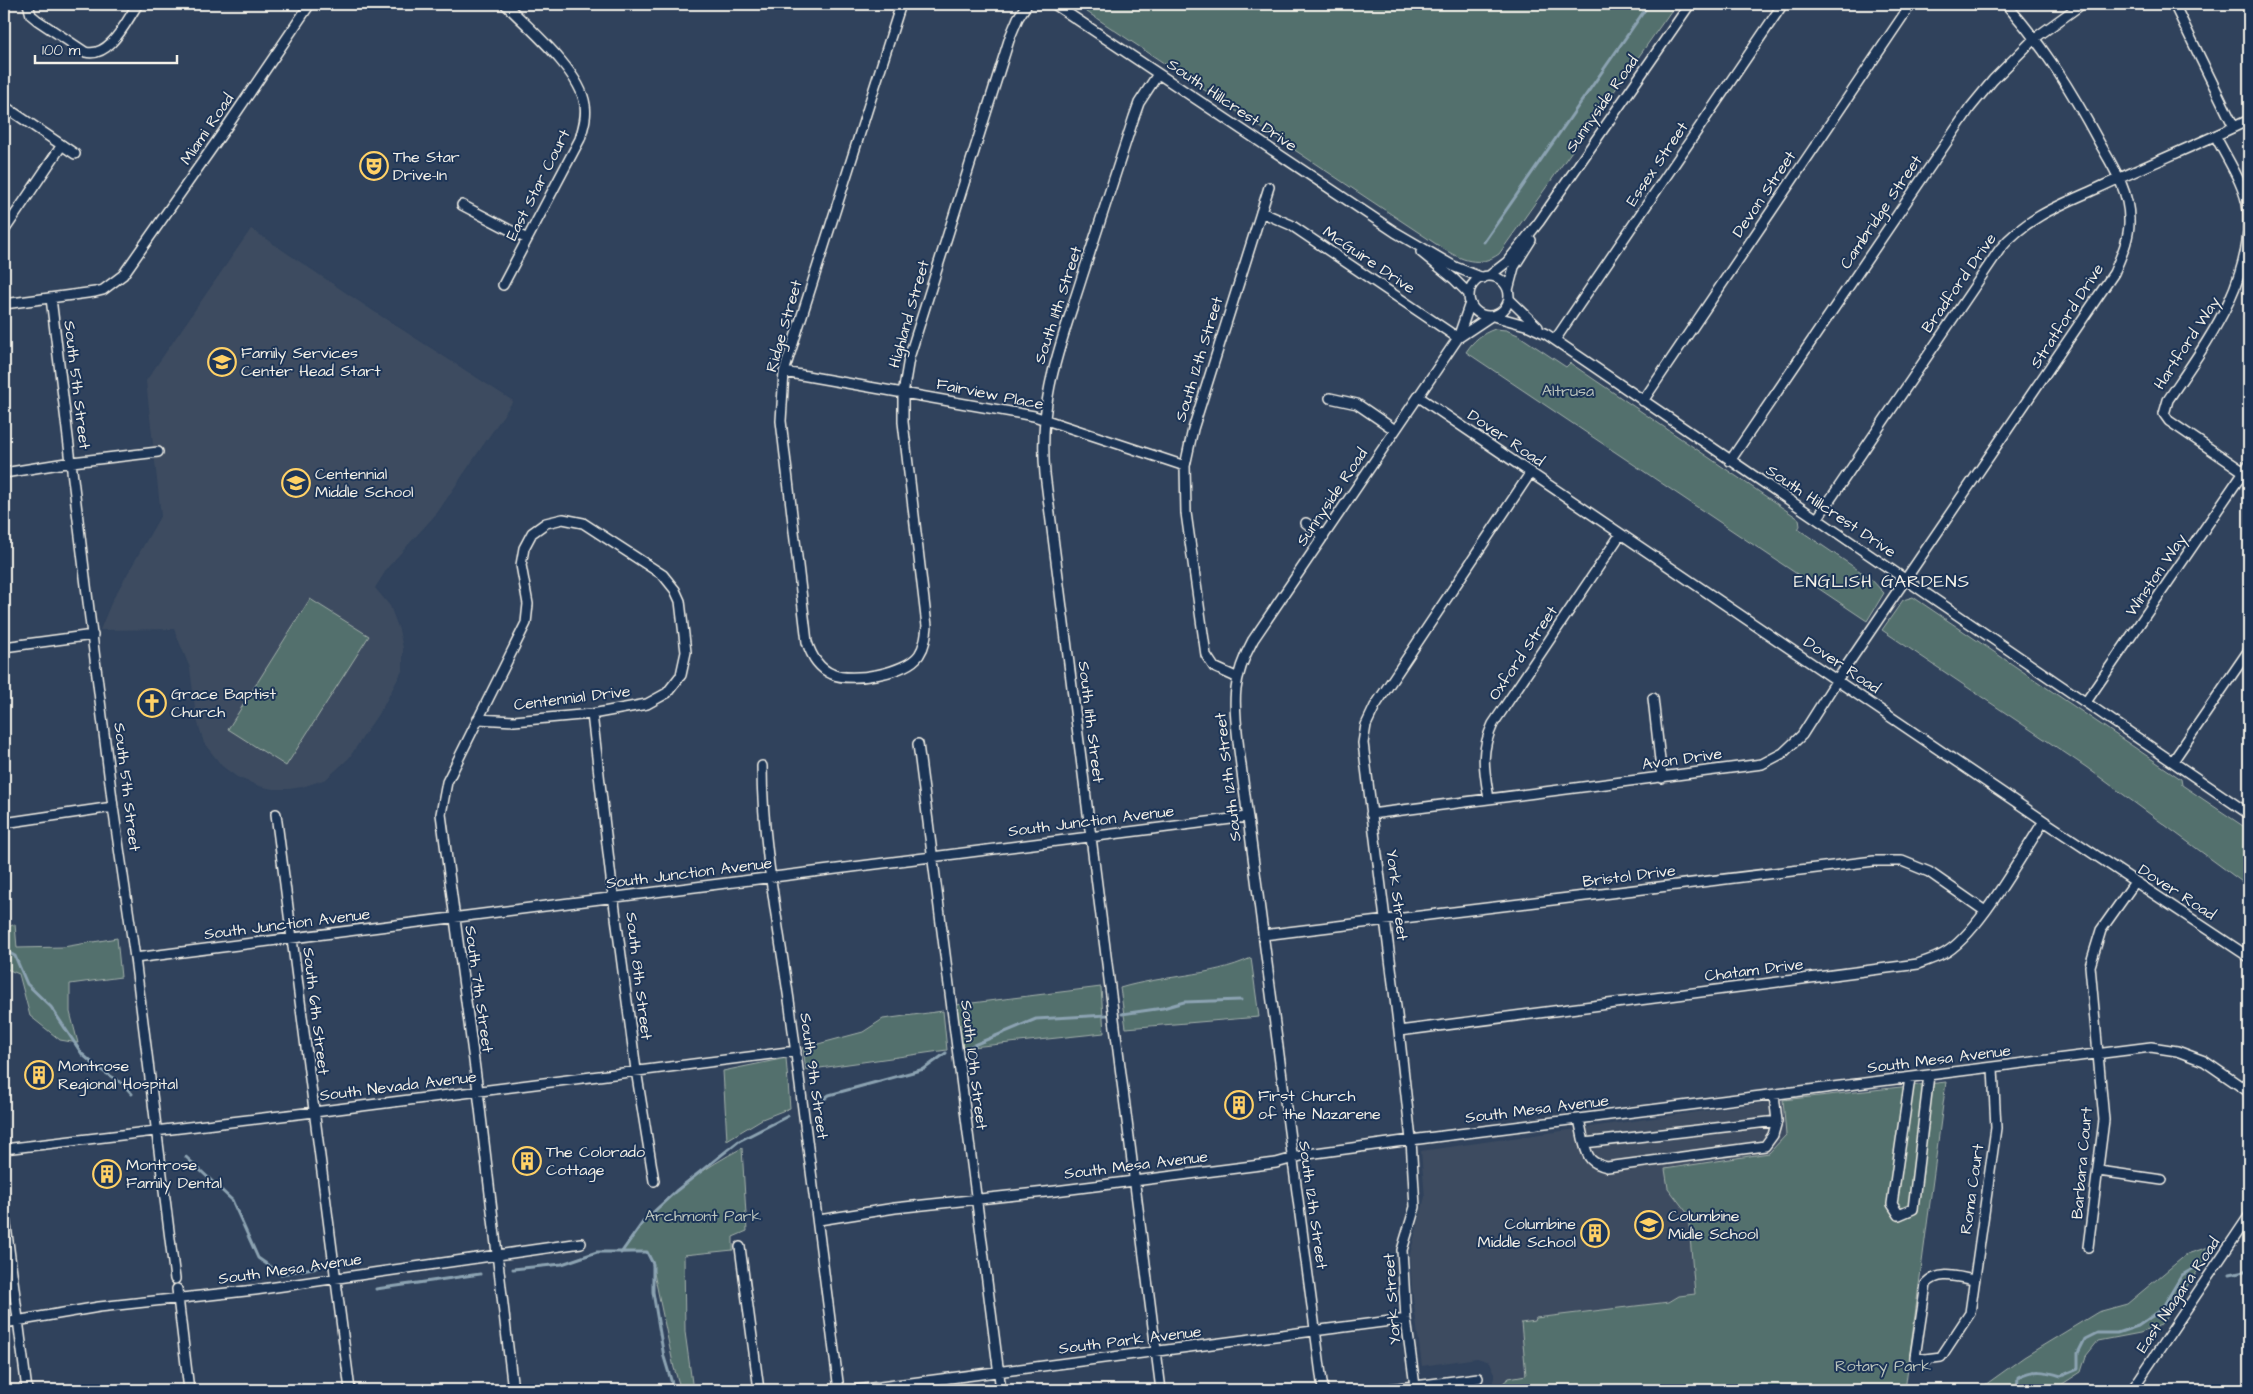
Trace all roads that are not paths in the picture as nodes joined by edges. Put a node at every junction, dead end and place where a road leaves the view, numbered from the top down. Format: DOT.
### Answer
graph roads {
  1 [pos="138,4"];
  2 [pos="310,4"];
  3 [pos="505,4"];
  4 [pos="901,4"];
  5 [pos="1027,4"];
  6 [pos="1054,4"];
  7 [pos="1690,4"];
  8 [pos="1783,4"];
  9 [pos="1911,4"];
  10 [pos="2006,4"];
  11 [pos="2082,4"];
  12 [pos="2174,4"];
  13 [pos="28,5"];
  14 [pos="2035,38"];
  15 [pos="1158,74"];
  16 [pos="4,106"];
  17 [pos="2249,120"];
  18 [pos="2234,127"];
  19 [pos="2216,137"];
  20 [pos="62,145"];
  21 [pos="75,154"];
  22 [pos="2119,178"];
  23 [pos="1269,187"];
  24 [pos="462,205"];
  25 [pos="1261,212"];
  26 [pos="1539,222"];
  27 [pos="4,231"];
  28 [pos="1395,232"];
  29 [pos="527,239"];
  30 [pos="1486,277"];
  31 [pos="503,285"];
  32 [pos="1508,294"];
  33 [pos="51,298"];
  34 [pos="1470,299"];
  35 [pos="4,304"];
  36 [pos="1492,316"];
  37 [pos="1546,334"];
  38 [pos="1458,338"];
  39 [pos="1555,340"];
  40 [pos="784,372"];
  41 [pos="903,394"];
  42 [pos="1418,397"];
  43 [pos="1330,398"];
  44 [pos="1643,401"];
  45 [pos="1044,419"];
  46 [pos="1396,430"];
  47 [pos="158,452"];
  48 [pos="1730,461"];
  49 [pos="72,462"];
  50 [pos="1185,466"];
  51 [pos="2247,468"];
  52 [pos="1531,472"];
  53 [pos="4,473"];
  54 [pos="1817,519"];
  55 [pos="1306,523"];
  56 [pos="1620,535"];
  57 [pos="1324,536"];
  58 [pos="1906,580"];
  59 [pos="93,635"];
  60 [pos="4,647"];
  61 [pos="2249,650"];
  62 [pos="876,675"];
  63 [pos="1236,677"];
  64 [pos="1837,680"];
  65 [pos="1653,698"];
  66 [pos="2086,702"];
  67 [pos="592,714"];
  68 [pos="478,719"];
  69 [pos="918,744"];
  70 [pos="2173,761"];
  71 [pos="762,766"];
  72 [pos="1662,778"];
  73 [pos="1489,799"];
  74 [pos="113,807"];
  75 [pos="2249,813"];
  76 [pos="276,814"];
  77 [pos="1371,814"];
  78 [pos="1247,817"];
  79 [pos="2044,821"];
  80 [pos="4,823"];
  81 [pos="1090,836"];
  82 [pos="932,857"];
  83 [pos="772,877"];
  84 [pos="2135,882"];
  85 [pos="613,897"];
  86 [pos="1985,911"];
  87 [pos="455,917"];
  88 [pos="1385,921"];
  89 [pos="1263,935"];
  90 [pos="292,939"];
  91 [pos="2249,957"];
  92 [pos="135,958"];
  93 [pos="1399,1030"];
  94 [pos="796,1051"];
  95 [pos="2099,1053"];
  96 [pos="1993,1068"];
  97 [pos="636,1070"];
  98 [pos="1929,1075"];
  99 [pos="1910,1078"];
  100 [pos="2249,1079"];
  101 [pos="2246,1090"];
  102 [pos="478,1091"];
  103 [pos="1774,1095"];
  104 [pos="314,1112"];
  105 [pos="1579,1119"];
  106 [pos="1776,1121"];
  107 [pos="155,1130"];
  108 [pos="1411,1140"];
  109 [pos="1584,1143"];
  110 [pos="4,1148"];
  111 [pos="1292,1159"];
  112 [pos="2099,1170"];
  113 [pos="1135,1180"];
  114 [pos="2162,1180"];
  115 [pos="654,1181"];
  116 [pos="976,1198"];
  117 [pos="4,1210"];
  118 [pos="2249,1216"];
  119 [pos="819,1220"];
  120 [pos="581,1243"];
  121 [pos="740,1247"];
  122 [pos="2088,1247"];
  123 [pos="497,1254"];
  124 [pos="176,1279"];
  125 [pos="336,1279"];
  126 [pos="1974,1280"];
  127 [pos="178,1294"];
  128 [pos="1406,1319"];
  129 [pos="18,1322"];
  130 [pos="4,1323"];
  131 [pos="1316,1332"];
  132 [pos="1155,1352"];
  133 [pos="999,1372"];
  134 [pos="1478,1378"];
  135 [pos="1415,1386"];
  136 [pos="27,1390"];
  137 [pos="189,1390"];
  138 [pos="350,1390"];
  139 [pos="513,1390"];
  140 [pos="759,1390"];
  141 [pos="839,1390"];
  142 [pos="857,1390"];
  143 [pos="1001,1390"];
  144 [pos="1161,1390"];
  145 [pos="1323,1390"];
  146 [pos="1381,1390"];
  147 [pos="2132,1390"];
  1 -- 13 [label="street"];
  2 -- 33 [label="street, Miami Road"];
  3 -- 29 [label="street, East Star Court"];
  4 -- 40 [label="street, Ridge Street"];
  5 -- 41 [label="street, Highland Street"];
  6 -- 15 [label="street, South Hillcrest Drive"];
  7 -- 26 [label="street, Sunnyside Road"];
  8 -- 39 [label="street, Essex Street"];
  9 -- 44 [label="street, Devon Street"];
  10 -- 14 [label="street, Stratford Drive"];
  11 -- 14 [label="street, Cambridge Street"];
  12 -- 18 [label="street"];
  14 -- 22 [label="street, Stratford Drive"];
  14 -- 48 [label="street, Cambridge Street"];
  15 -- 28 [label="street, South Hillcrest Drive"];
  15 -- 45 [label="street, South 11th Street"];
  16 -- 20 [label="street"];
  17 -- 18 [label="street, Bradford Drive"];
  18 -- 19 [label="street, Bradford Drive"];
  19 -- 22 [label="street, Bradford Drive"];
  19 -- 51 [label="street, Hartford Way"];
  20 -- 21 [label="street"];
  20 -- 27 [label="street"];
  22 -- 54 [label="street, Bradford Drive"];
  22 -- 58 [label="street, Stratford Drive"];
  23 -- 25 [label="street, South 12th Street"];
  24 -- 29 [label="street"];
  25 -- 38 [label="street, McGuire Drive"];
  25 -- 50 [label="street, South 12th Street"];
  26 -- 30 [label="street, Sunnyside Road"];
  26 -- 32 [label="street, Sunnyside Road"];
  28 -- 30 [label="street"];
  28 -- 34 [label="street"];
  29 -- 31 [label="street, East Star Court"];
  30 -- 32 [label="street"];
  30 -- 34 [label="street"];
  32 -- 36 [label="street"];
  32 -- 37 [label="street"];
  33 -- 35 [label="street, Miami Road"];
  33 -- 49 [label="street, South 5th Street"];
  34 -- 36 [label="street"];
  34 -- 38 [label="street, Sunnyside Road"];
  36 -- 37 [label="street"];
  36 -- 38 [label="street, Sunnyside Road"];
  37 -- 39 [label="street, South Hillcrest Drive"];
  38 -- 42 [label="street, Sunnyside Road"];
  39 -- 44 [label="street, South Hillcrest Drive"];
  40 -- 41 [label="street, Fairview Place"];
  40 -- 62 [label="street, Ridge Street"];
  41 -- 45 [label="street, Fairview Place"];
  41 -- 62 [label="street, Highland Street"];
  42 -- 46 [label="street, Sunnyside Road"];
  42 -- 52 [label="street, Dover Road"];
  43 -- 46 [label="street"];
  44 -- 48 [label="street, South Hillcrest Drive"];
  45 -- 50 [label="street, Fairview Place"];
  45 -- 81 [label="street, South 11th Street"];
  46 -- 57 [label="street, Sunnyside Road"];
  47 -- 49 [label="street"];
  48 -- 54 [label="street, South Hillcrest Drive"];
  49 -- 53 [label="street"];
  49 -- 59 [label="street, South 5th Street"];
  50 -- 63 [label="street, South 12th Street"];
  51 -- 66 [label="street, Winston Way"];
  52 -- 56 [label="street, Dover Road"];
  52 -- 77 [label="street, York Street"];
  54 -- 58 [label="street, South Hillcrest Drive"];
  55 -- 57 [label="street"];
  56 -- 64 [label="street, Dover Road"];
  56 -- 73 [label="street, Oxford Street"];
  57 -- 63 [label="street, Sunnyside Road"];
  58 -- 64 [label="street, Avon Drive"];
  58 -- 66 [label="street, South Hillcrest Drive"];
  59 -- 60 [label="street"];
  59 -- 74 [label="street, South 5th Street"];
  61 -- 70 [label="street"];
  63 -- 78 [label="street, South 12th Street"];
  64 -- 72 [label="street, Avon Drive"];
  64 -- 79 [label="street, Dover Road"];
  65 -- 72 [label="street"];
  66 -- 70 [label="street, South Hillcrest Drive"];
  67 -- 68 [label="street, Centennial Drive"];
  67 -- 68 [label="street, Centennial Drive"];
  67 -- 85 [label="street, South 8th Street"];
  68 -- 87 [label="street, South 7th Street"];
  69 -- 82 [label="street, South 10th Street"];
  70 -- 75 [label="street, South Hillcrest Drive"];
  71 -- 83 [label="street, South 9th Street"];
  72 -- 73 [label="street, Avon Drive"];
  73 -- 77 [label="street, Avon Drive"];
  74 -- 80 [label="street"];
  74 -- 92 [label="street, South 5th Street"];
  76 -- 90 [label="street, South 6th Street"];
  77 -- 88 [label="street, York Street"];
  78 -- 81 [label="street, South Junction Avenue"];
  78 -- 89 [label="street, South 12th Street"];
  79 -- 84 [label="street, Dover Road"];
  79 -- 86 [label="street, Chatam Drive"];
  81 -- 82 [label="street, South Junction Avenue"];
  81 -- 113 [label="street, South 11th Street"];
  82 -- 83 [label="street, South Junction Avenue"];
  82 -- 116 [label="street, South 10th Street"];
  83 -- 85 [label="street, South Junction Avenue"];
  83 -- 94 [label="street, South 9th Street"];
  84 -- 91 [label="street, Dover Road"];
  84 -- 95 [label="street, Barbara Court"];
  85 -- 87 [label="street, South Junction Avenue"];
  85 -- 97 [label="street, South 8th Street"];
  86 -- 88 [label="street, Bristol Drive"];
  86 -- 93 [label="street, Chatam Drive"];
  87 -- 90 [label="street, South Junction Avenue"];
  87 -- 102 [label="street, South 7th Street"];
  88 -- 89 [label="street, Bristol Drive"];
  88 -- 93 [label="street, York Street"];
  89 -- 111 [label="street, South 12th Street"];
  90 -- 92 [label="street, South Junction Avenue"];
  90 -- 104 [label="street, South 6th Street"];
  92 -- 107 [label="street, South 5th Street"];
  93 -- 108 [label="street, York Street"];
  94 -- 97 [label="street, South Nevada Avenue"];
  94 -- 119 [label="street, South 9th Street"];
  95 -- 96 [label="street, South Mesa Avenue"];
  95 -- 101 [label="street, South Mesa Avenue"];
  95 -- 112 [label="street, Barbara Court"];
  96 -- 98 [label="street, South Mesa Avenue"];
  96 -- 126 [label="street, Roma Court"];
  97 -- 102 [label="street, South Nevada Avenue"];
  97 -- 115 [label="street, South 8th Street"];
  98 -- 99 [label="street, South Mesa Avenue"];
  98 -- 99 [label="street"];
  99 -- 103 [label="street, South Mesa Avenue"];
  100 -- 101 [label="street"];
  102 -- 104 [label="street, South Nevada Avenue"];
  102 -- 123 [label="street, South 7th Street"];
  103 -- 105 [label="street, South Mesa Avenue"];
  103 -- 106 [label="street"];
  104 -- 107 [label="street, South Nevada Avenue"];
  104 -- 125 [label="street, South 6th Street"];
  105 -- 108 [label="street, South Mesa Avenue"];
  105 -- 109 [label="street"];
  106 -- 109 [label="street"];
  106 -- 109 [label="street"];
  107 -- 110 [label="street, South Nevada Avenue"];
  107 -- 124 [label="street, South 5th Street"];
  108 -- 111 [label="street, South Mesa Avenue"];
  108 -- 128 [label="street, York Street"];
  111 -- 113 [label="street, South Mesa Avenue"];
  111 -- 131 [label="street, South 12th Street"];
  112 -- 114 [label="street"];
  112 -- 122 [label="street, Barbara Court"];
  113 -- 116 [label="street, South Mesa Avenue"];
  113 -- 132 [label="street, South 11th Street"];
  116 -- 119 [label="street, South Mesa Avenue"];
  116 -- 133 [label="street, South 10th Street"];
  117 -- 129 [label="street"];
  118 -- 147 [label="street, East Niagara Road"];
  119 -- 141 [label="street, South 9th Street"];
  120 -- 123 [label="street, South Mesa Avenue"];
  121 -- 140 [label="street"];
  123 -- 125 [label="street, South Mesa Avenue"];
  123 -- 139 [label="street, South 7th Street"];
  125 -- 127 [label="street, South Mesa Avenue"];
  125 -- 138 [label="street, South 6th Street"];
  126 -- 126 [label="street, Roma Court"];
  127 -- 129 [label="street, South Mesa Avenue"];
  127 -- 137 [label="street"];
  128 -- 131 [label="street, South Park Avenue"];
  128 -- 135 [label="street, York Street"];
  129 -- 130 [label="street, South Mesa Avenue"];
  129 -- 136 [label="street"];
  131 -- 132 [label="street, South Park Avenue"];
  131 -- 145 [label="street, South 12th Street"];
  132 -- 133 [label="street, South Park Avenue"];
  132 -- 144 [label="street, South 11th Street"];
  133 -- 142 [label="street, South Park Avenue"];
  133 -- 143 [label="street, South 10th Street"];
  134 -- 135 [label="street"];
  135 -- 146 [label="street"];
}
